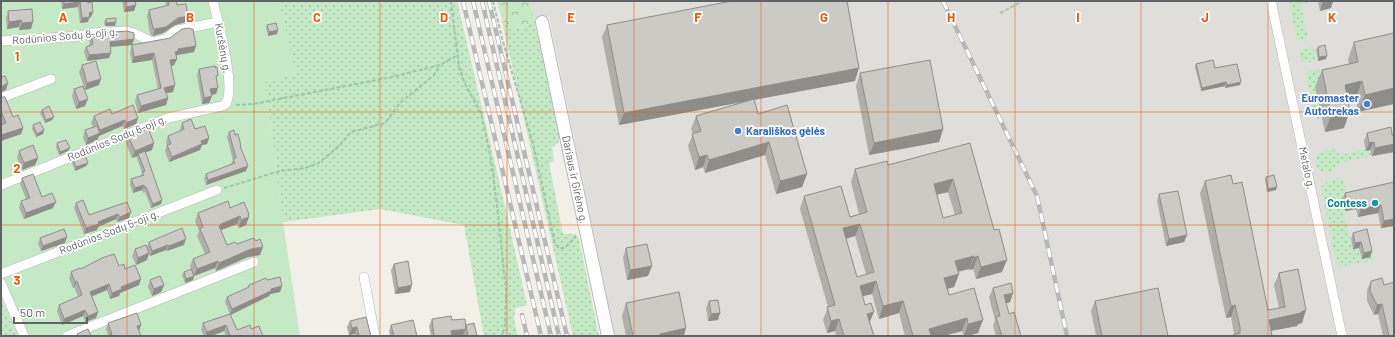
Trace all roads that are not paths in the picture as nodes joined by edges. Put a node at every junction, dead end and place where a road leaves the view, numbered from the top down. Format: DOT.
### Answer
graph roads {
  1 [pos="213,1"];
  2 [pos="1271,1"];
  3 [pos="218,22"];
  4 [pos="542,22"];
  5 [pos="1,41"];
  6 [pos="51,79"];
  7 [pos="1,98"];
  8 [pos="228,99"];
  9 [pos="1,185"];
  10 [pos="218,190"];
  11 [pos="254,262"];
  12 [pos="1,274"];
  13 [pos="364,277"];
  14 [pos="1,283"];
  15 [pos="24,336"];
  16 [pos="68,336"];
  17 [pos="375,336"];
  18 [pos="608,336"];
  19 [pos="1342,336"];
  1 -- 3 [label="street, Kuršėnų g."];
  2 -- 19 [label="street, Metalo g."];
  3 -- 5 [label="street, Rodūnios Sodų 8-oji g."];
  3 -- 8 [label="street, Kuršėnų g."];
  4 -- 18 [label="street, Dariaus ir Girėno g."];
  6 -- 7 [label="street"];
  8 -- 9 [label="street, Rodūnios Sodų 6-oji g."];
  10 -- 12 [label="street, Rodūnios Sodų 5-oji g."];
  11 -- 16 [label="street"];
  13 -- 17 [label="street"];
  14 -- 15 [label="street"];
}
